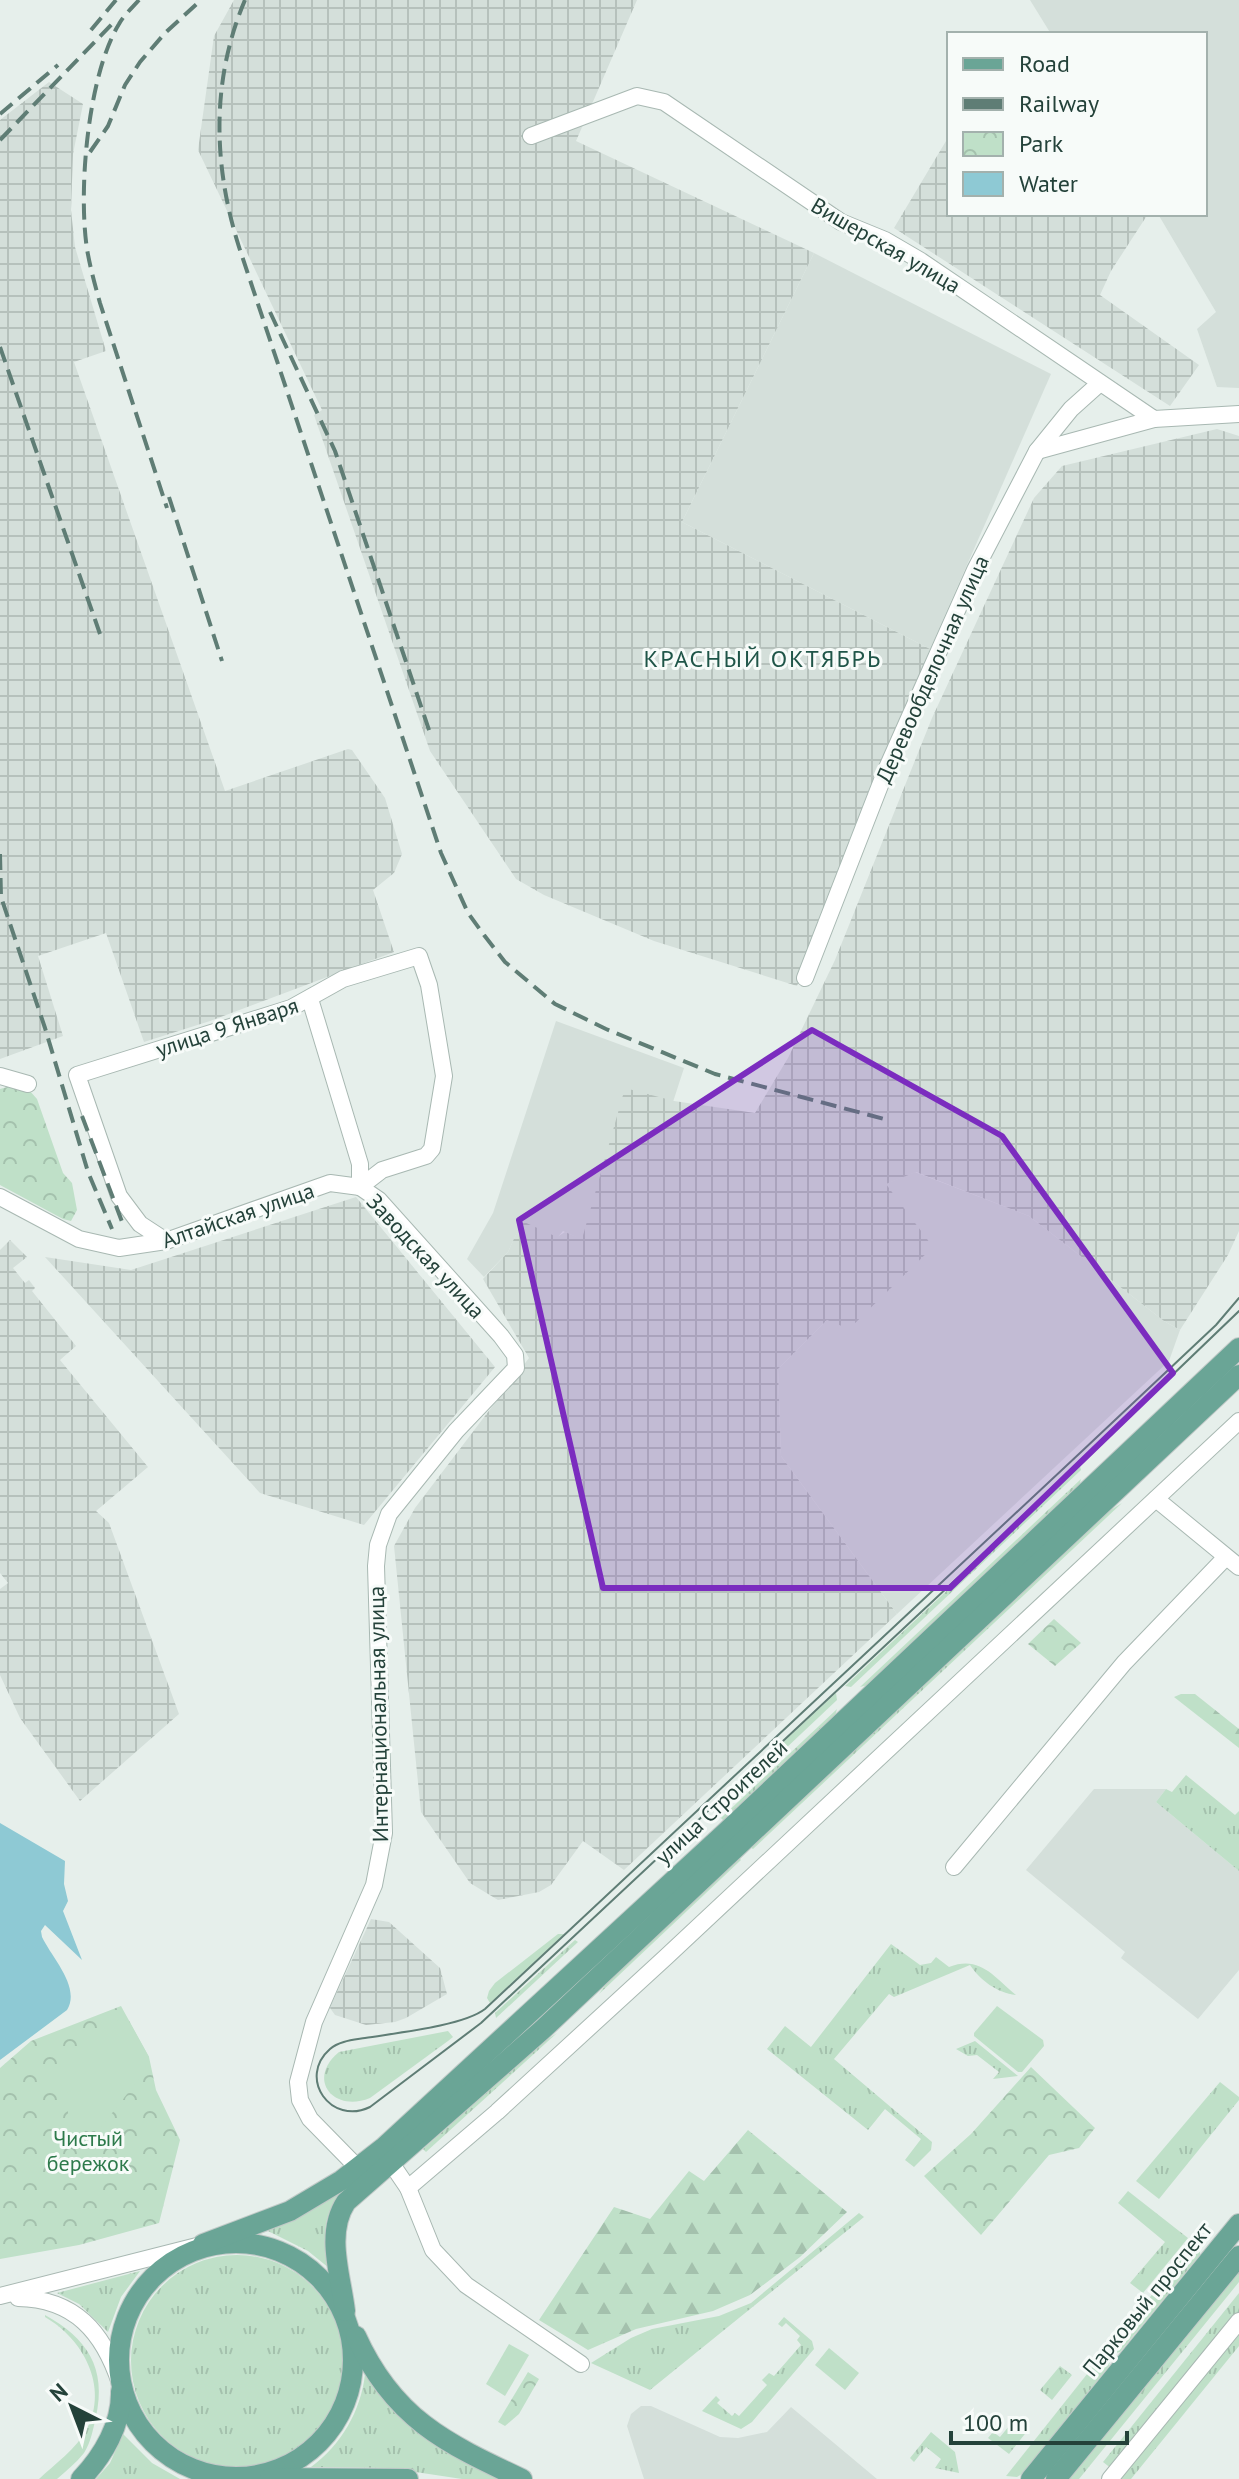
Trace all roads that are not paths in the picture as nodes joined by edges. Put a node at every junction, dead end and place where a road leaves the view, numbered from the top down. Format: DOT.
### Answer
graph roads {
  1 [pos="531,136"];
  2 [pos="1100,383"];
  3 [pos="1239,414"];
  4 [pos="1154,419"];
  5 [pos="1037,451"];
  6 [pos="805,978"];
  7 [pos="310,999"];
  8 [pos="0,1076"];
  9 [pos="28,1084"];
  10 [pos="360,1187"];
  11 [pos="0,1197"];
  12 [pos="166,1241"];
  13 [pos="1239,1348"];
  14 [pos="516,1368"];
  15 [pos="1233,1375"];
  16 [pos="1239,1421"];
  17 [pos="1156,1499"];
  18 [pos="1232,1562"];
  19 [pos="954,1867"];
  20 [pos="391,2163"];
  21 [pos="358,2168"];
  22 [pos="408,2188"];
  23 [pos="1239,2224"];
  24 [pos="200,2245"];
  25 [pos="1239,2256"];
  26 [pos="0,2298"];
  27 [pos="347,2315"];
  28 [pos="1239,2321"];
  29 [pos="581,2364"];
  30 [pos="120,2383"];
  31 [pos="246,2478"];
  32 [pos="81,2479"];
  33 [pos="237,2479"];
  34 [pos="408,2479"];
  35 [pos="522,2479"];
  36 [pos="1031,2479"];
  37 [pos="1056,2479"];
  38 [pos="1110,2479"];
  1 -- 2 [label="street, Вишерская улица"];
  2 -- 4 [label="street, Вишерская улица"];
  2 -- 5 [label="street, Деревообделочная улица"];
  3 -- 4 [label="street"];
  4 -- 5 [label="street"];
  5 -- 6 [label="street, Деревообделочная улица"];
  7 -- 10 [label="street, Заводская улица"];
  7 -- 10 [label="street, улица 9 Января"];
  7 -- 12 [label="street, улица 9 Января"];
  8 -- 9 [label="street"];
  10 -- 12 [label="street, Алтайская улица"];
  10 -- 14 [label="street, Заводская улица"];
  11 -- 12 [label="street, Алтайская улица"];
  13 -- 15 [label="main road, улица Строителей"];
  14 -- 21 [label="street, Интернациональная улица"];
  15 -- 20 [label="main road, улица Строителей"];
  15 -- 21 [label="main road, улица Строителей"];
  16 -- 17 [label="street"];
  17 -- 18 [label="street"];
  17 -- 22 [label="street"];
  18 -- 19 [label="street"];
  20 -- 22 [label="street"];
  20 -- 27 [label="main road, улица Строителей"];
  21 -- 24 [label="main road, улица Строителей"];
  22 -- 29 [label="street"];
  23 -- 36 [label="main road, Парковый проспект"];
  24 -- 26 [label="street"];
  24 -- 27 [label="main road"];
  24 -- 30 [label="main road"];
  25 -- 37 [label="main road, Парковый проспект"];
  26 -- 30 [label="street"];
  27 -- 31 [label="main road"];
  27 -- 35 [label="main road"];
  28 -- 38 [label="street"];
  30 -- 32 [label="main road"];
  30 -- 33 [label="main road"];
  31 -- 33 [label="main road"];
  31 -- 34 [label="main road"];
}
